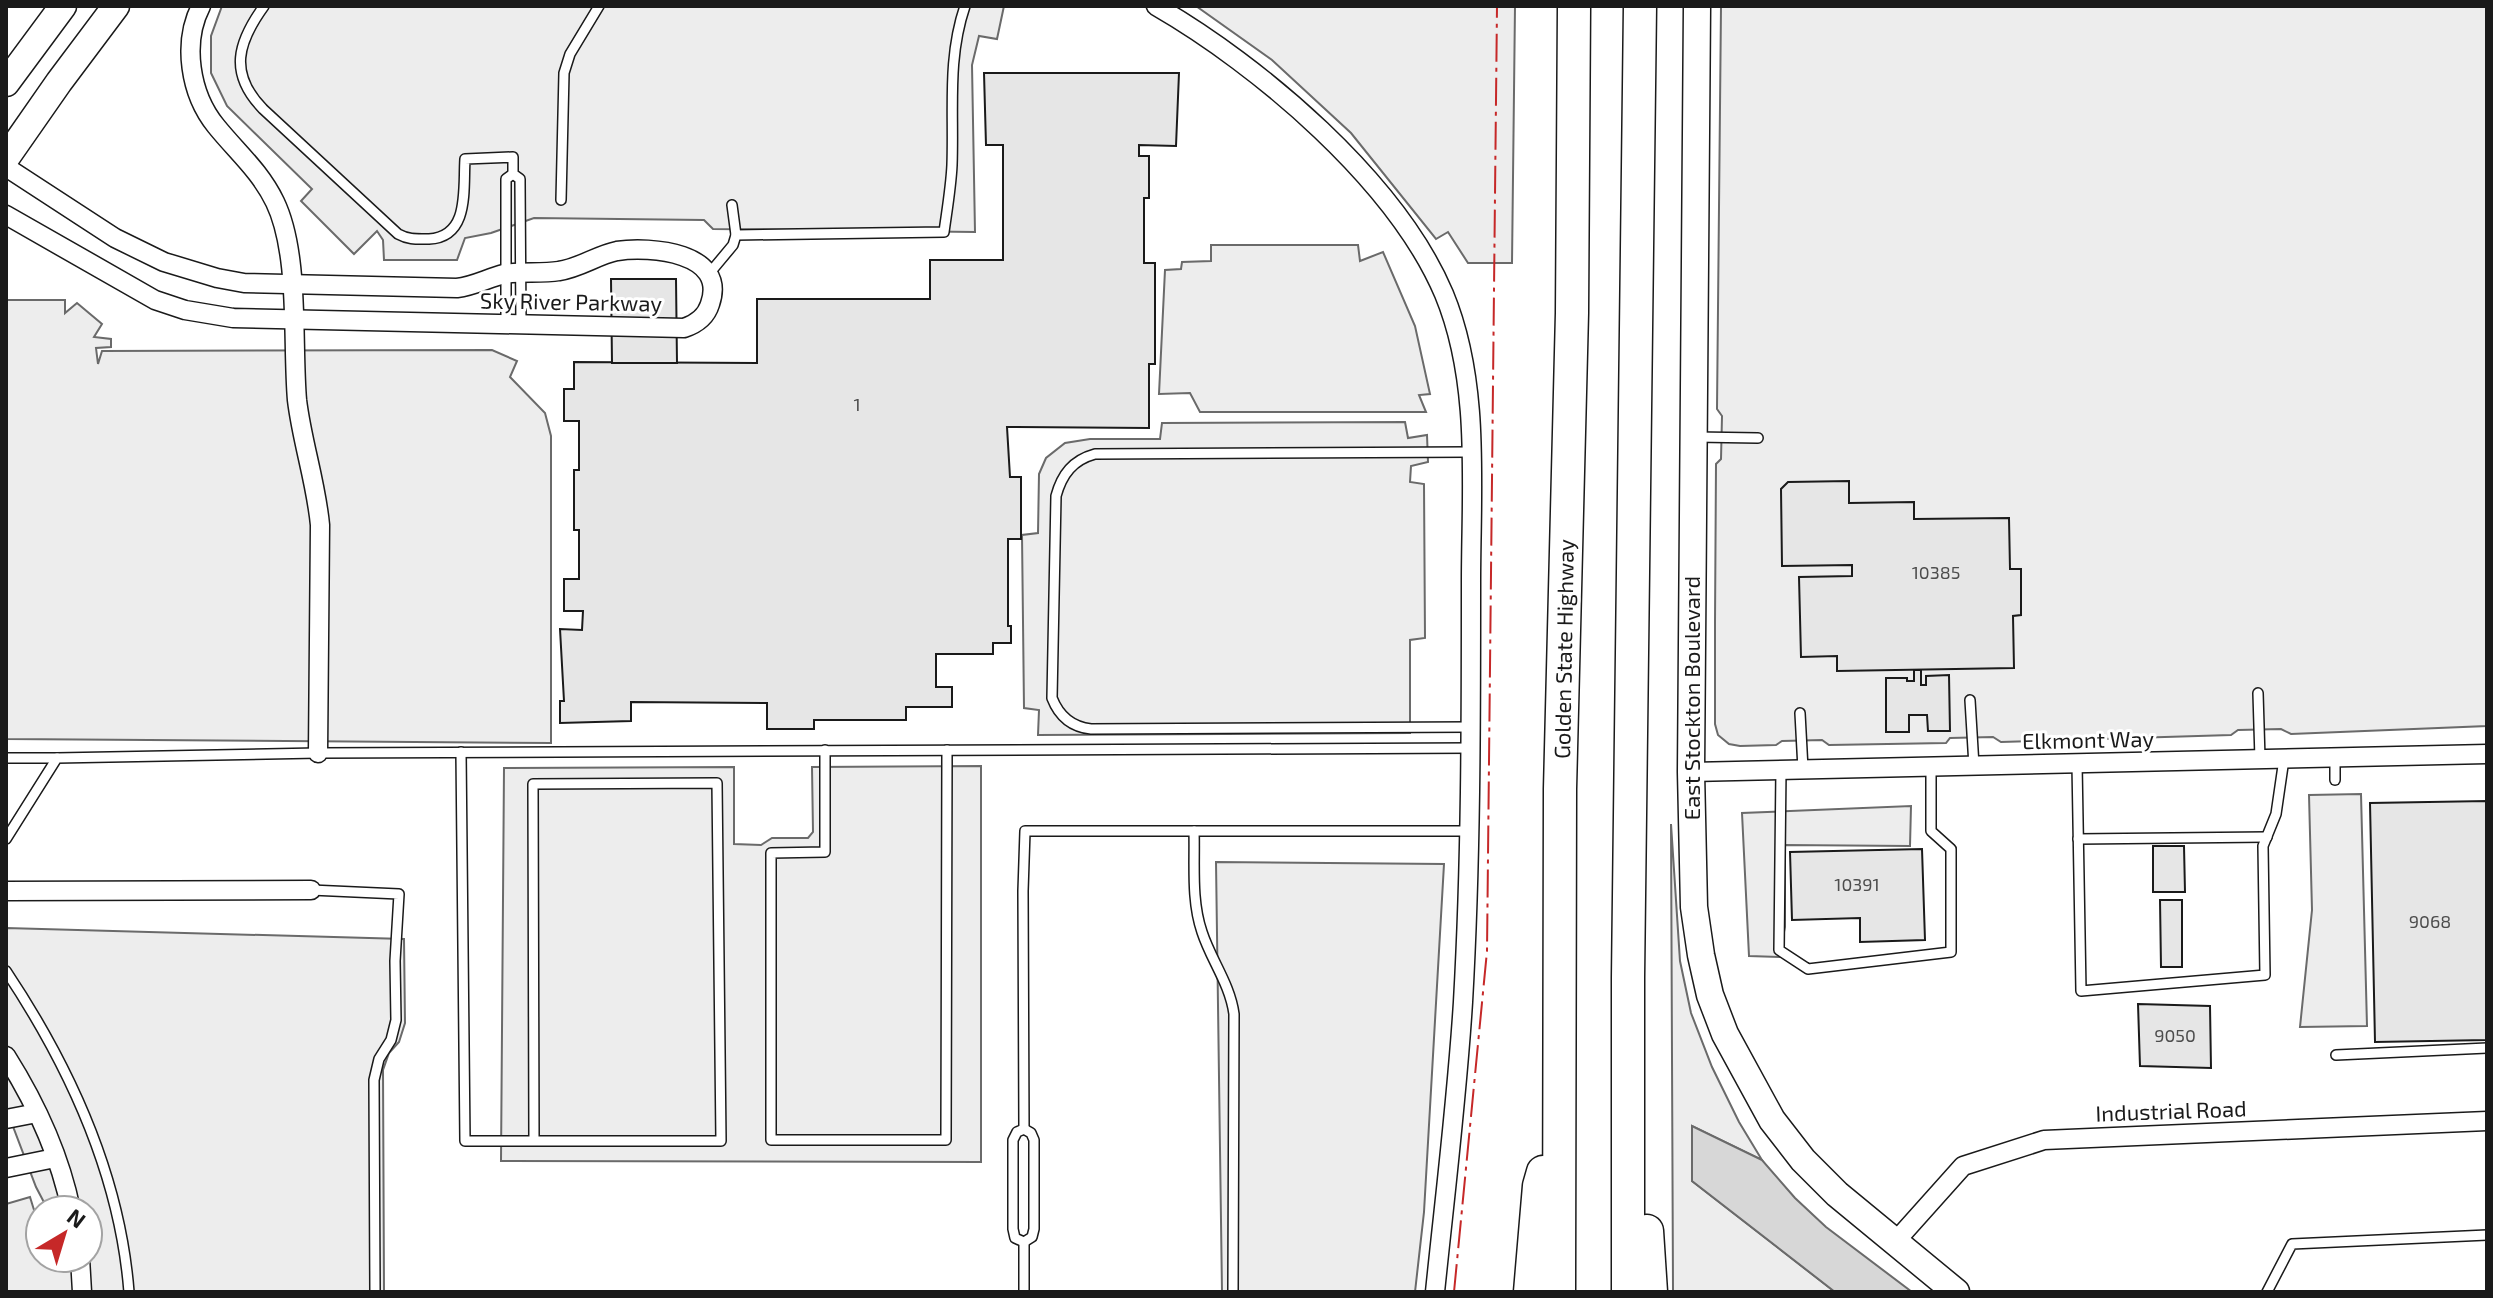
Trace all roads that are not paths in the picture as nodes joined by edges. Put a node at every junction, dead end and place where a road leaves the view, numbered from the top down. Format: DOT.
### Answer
graph roads {
  1 [pos="63,6"];
  2 [pos="116,6"];
  3 [pos="201,6"];
  4 [pos="264,6"];
  5 [pos="599,6"];
  6 [pos="965,6"];
  7 [pos="1156,6"];
  8 [pos="1574,6"];
  9 [pos="1640,6"];
  10 [pos="1697,6"];
  11 [pos="6,83"];
  12 [pos="6,158"];
  13 [pos="6,167"];
  14 [pos="561,200"];
  15 [pos="732,205"];
  16 [pos="6,215"];
  17 [pos="736,235"];
  18 [pos="513,274"];
  19 [pos="708,275"];
  20 [pos="291,284"];
  21 [pos="292,320"];
  22 [pos="513,326"];
  23 [pos="1693,437"];
  24 [pos="1758,438"];
  25 [pos="1470,452"];
  26 [pos="2258,693"];
  27 [pos="1970,700"];
  28 [pos="1800,713"];
  29 [pos="1471,727"];
  30 [pos="1472,748"];
  31 [pos="825,750"];
  32 [pos="947,750"];
  33 [pos="461,752"];
  34 [pos="318,753"];
  35 [pos="2487,754"];
  36 [pos="6,758"];
  37 [pos="57,758"];
  38 [pos="2335,758"];
  39 [pos="2260,759"];
  40 [pos="2284,759"];
  41 [pos="2077,764"];
  42 [pos="1974,766"];
  43 [pos="1931,767"];
  44 [pos="1781,769"];
  45 [pos="1803,769"];
  46 [pos="1691,772"];
  47 [pos="2335,780"];
  48 [pos="1194,831"];
  49 [pos="1470,831"];
  50 [pos="2267,837"];
  51 [pos="6,839"];
  52 [pos="2078,839"];
  53 [pos="311,890"];
  54 [pos="6,891"];
  55 [pos="6,971"];
  56 [pos="1628,977"];
  57 [pos="2487,1048"];
  58 [pos="2336,1055"];
  59 [pos="6,1056"];
  60 [pos="37,1113"];
  61 [pos="1560,1115"];
  62 [pos="6,1119"];
  63 [pos="2487,1121"];
  64 [pos="1024,1129"];
  65 [pos="534,1141"];
  66 [pos="55,1158"];
  67 [pos="6,1168"];
  68 [pos="66,1194"];
  69 [pos="2487,1235"];
  70 [pos="1024,1242"];
  71 [pos="1895,1242"];
  72 [pos="129,1292"];
  73 [pos="375,1292"];
  74 [pos="1024,1292"];
  75 [pos="1233,1292"];
  76 [pos="1435,1292"];
  77 [pos="1530,1292"];
  78 [pos="1559,1292"];
  79 [pos="1628,1292"];
  80 [pos="1651,1292"];
  81 [pos="1956,1292"];
  82 [pos="2267,1292"];
  1 -- 11 [label="main road"];
  2 -- 12 [label="main road"];
  3 -- 20 [label="street"];
  4 -- 18 [label="lane"];
  5 -- 14 [label="lane"];
  6 -- 17 [label="lane"];
  7 -- 25 [label="street"];
  8 -- 61 [label="highway, Golden State Highway"];
  9 -- 56 [label="highway"];
  10 -- 23 [label="main road, East Stockton Boulevard"];
  13 -- 20 [label="street, Sky River Parkway"];
  15 -- 17 [label="lane"];
  16 -- 21 [label="street, Sky River Parkway"];
  17 -- 19 [label="lane"];
  18 -- 19 [label="street, Sky River Parkway"];
  18 -- 20 [label="street, Sky River Parkway"];
  18 -- 22 [label="lane"];
  19 -- 22 [label="street, Sky River Parkway"];
  20 -- 21 [label="street"];
  21 -- 22 [label="street, Sky River Parkway"];
  21 -- 34 [label="street"];
  23 -- 24 [label="lane"];
  23 -- 46 [label="main road, East Stockton Boulevard"];
  25 -- 29 [label="street"];
  25 -- 29 [label="lane"];
  26 -- 39 [label="lane"];
  27 -- 42 [label="lane"];
  28 -- 45 [label="lane"];
  29 -- 30 [label="street"];
  30 -- 32 [label="lane"];
  30 -- 49 [label="street"];
  31 -- 32 [label="lane"];
  31 -- 32 [label="lane"];
  31 -- 33 [label="lane"];
  33 -- 34 [label="lane"];
  33 -- 65 [label="lane"];
  34 -- 37 [label="lane"];
  35 -- 38 [label="street, Elkmont Way"];
  36 -- 37 [label="lane"];
  37 -- 51 [label="lane"];
  38 -- 40 [label="street, Elkmont Way"];
  38 -- 47 [label="lane"];
  39 -- 40 [label="street, Elkmont Way"];
  39 -- 41 [label="street, Elkmont Way"];
  40 -- 50 [label="lane"];
  41 -- 42 [label="street, Elkmont Way"];
  41 -- 52 [label="lane"];
  42 -- 43 [label="street, Elkmont Way"];
  43 -- 44 [label="lane"];
  43 -- 45 [label="street, Elkmont Way"];
  44 -- 45 [label="street, Elkmont Way"];
  44 -- 46 [label="street, Elkmont Way"];
  46 -- 71 [label="main road, East Stockton Boulevard"];
  48 -- 49 [label="lane"];
  48 -- 64 [label="lane"];
  48 -- 75 [label="lane"];
  49 -- 76 [label="street"];
  50 -- 52 [label="lane"];
  50 -- 52 [label="lane"];
  53 -- 54 [label="street"];
  53 -- 73 [label="lane"];
  55 -- 72 [label="lane"];
  56 -- 79 [label="highway"];
  56 -- 80 [label="highway"];
  57 -- 58 [label="lane"];
  59 -- 60 [label="street"];
  60 -- 62 [label="street"];
  60 -- 66 [label="street"];
  61 -- 77 [label="highway"];
  61 -- 78 [label="highway, Golden State Highway"];
  63 -- 71 [label="street, Industrial Road"];
  64 -- 70 [label="lane"];
  64 -- 70 [label="lane"];
  65 -- 65 [label="lane"];
  66 -- 67 [label="street"];
  66 -- 68 [label="street"];
  69 -- 82 [label="lane"];
  70 -- 74 [label="lane"];
  71 -- 81 [label="main road, East Stockton Boulevard"];
}
